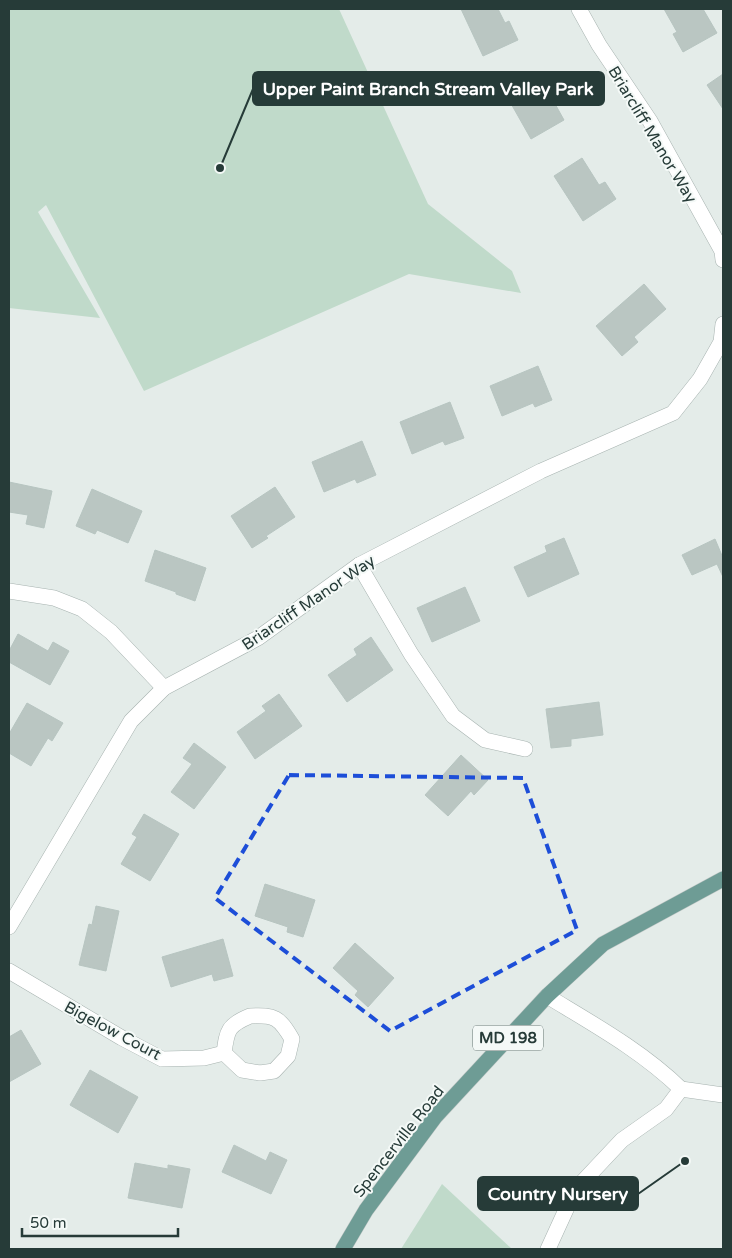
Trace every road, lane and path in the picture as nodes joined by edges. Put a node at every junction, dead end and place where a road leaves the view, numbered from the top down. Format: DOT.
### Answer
graph roads {
  1 [pos="579,9"];
  2 [pos="723,260"];
  3 [pos="723,331"];
  4 [pos="359,565"];
  5 [pos="9,591"];
  6 [pos="164,688"];
  7 [pos="525,749"];
  8 [pos="723,879"];
  9 [pos="9,928"];
  10 [pos="9,971"];
  11 [pos="547,996"];
  12 [pos="224,1053"];
  13 [pos="681,1089"];
  14 [pos="723,1095"];
  15 [pos="343,1249"];
  16 [pos="548,1249"];
  1 -- 2 [label="street, Briarcliff Manor Way"];
  3 -- 4 [label="street, Briarcliff Manor Way"];
  4 -- 6 [label="street, Briarcliff Manor Way"];
  4 -- 7 [label="street"];
  5 -- 6 [label="street"];
  6 -- 9 [label="street, Briarcliff Manor Way"];
  8 -- 11 [label="main road, Spencerville Road / MD 198"];
  10 -- 12 [label="street, Bigelow Court"];
  11 -- 13 [label="street"];
  11 -- 15 [label="main road, Spencerville Road / MD 198"];
  12 -- 12 [label="street"];
  13 -- 14 [label="street"];
  13 -- 16 [label="street"];
}
